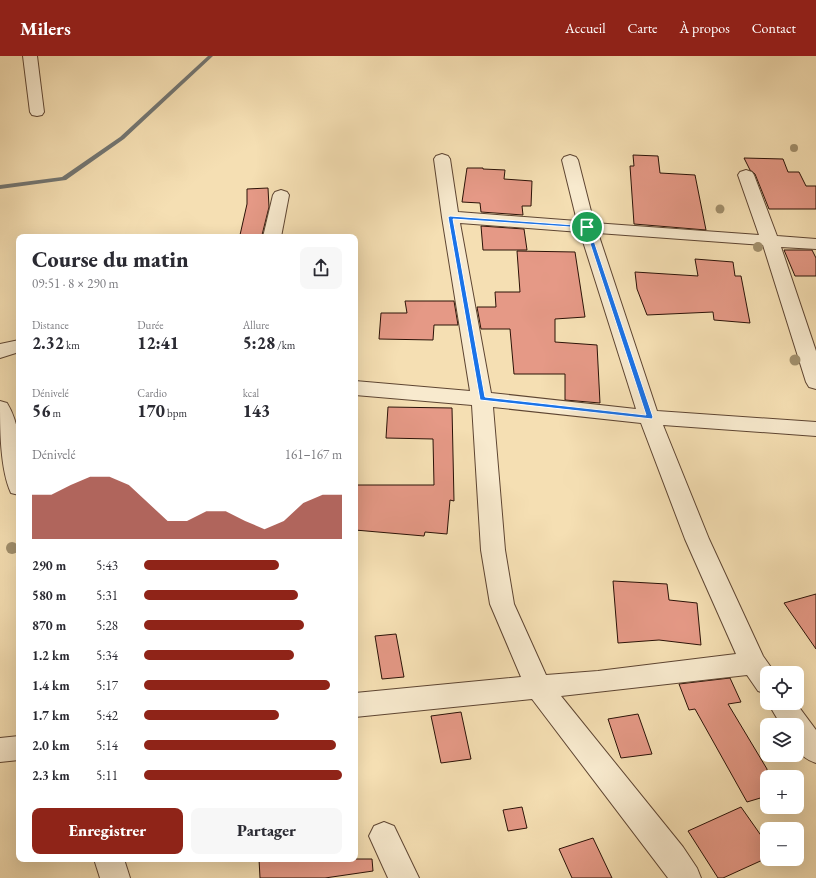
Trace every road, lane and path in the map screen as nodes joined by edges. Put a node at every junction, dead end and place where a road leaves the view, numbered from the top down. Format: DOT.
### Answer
graph roads {
  1 [pos="30,56"];
  2 [pos="37,112"];
  3 [pos="442,159"];
  4 [pos="570,160"];
  5 [pos="746,175"];
  6 [pos="281,195"];
  7 [pos="450,217"];
  8 [pos="587,227"];
  9 [pos="273,234"];
  10 [pos="770,240"];
  11 [pos="816,244"];
  12 [pos="16,346"];
  13 [pos="0,352"];
  14 [pos="816,382"];
  15 [pos="358,388"];
  16 [pos="482,399"];
  17 [pos="0,408"];
  18 [pos="650,417"];
  19 [pos="816,429"];
  20 [pos="16,473"];
  21 [pos="760,673"];
  22 [pos="538,687"];
  23 [pos="358,705"];
  24 [pos="804,736"];
  25 [pos="16,748"];
  26 [pos="0,750"];
  27 [pos="816,751"];
  28 [pos="384,836"];
  29 [pos="110,862"];
  30 [pos="115,878"];
  31 [pos="404,878"];
  32 [pos="686,878"];
  1 -- 2 [label="street"];
  3 -- 7 [label="street"];
  4 -- 8 [label="street"];
  5 -- 10 [label="street"];
  6 -- 9 [label="street"];
  7 -- 8 [label="street"];
  7 -- 16 [label="street"];
  8 -- 10 [label="street"];
  8 -- 18 [label="street"];
  10 -- 11 [label="street"];
  10 -- 14 [label="street"];
  12 -- 13 [label="street"];
  15 -- 16 [label="street"];
  16 -- 18 [label="street"];
  16 -- 22 [label="street"];
  17 -- 20 [label="street"];
  18 -- 19 [label="street"];
  18 -- 21 [label="street"];
  21 -- 22 [label="street"];
  22 -- 23 [label="street"];
  22 -- 32 [label="street"];
  24 -- 27 [label="street"];
  25 -- 26 [label="street"];
  28 -- 31 [label="street"];
  29 -- 30 [label="street"];
}
